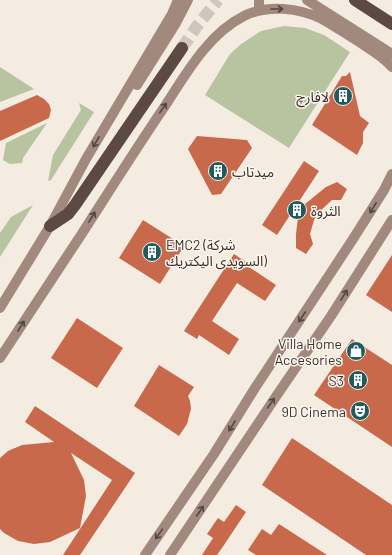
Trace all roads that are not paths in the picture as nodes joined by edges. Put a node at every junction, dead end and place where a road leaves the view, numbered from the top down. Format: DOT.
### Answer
graph roads {
  1 [pos="178,0"];
  2 [pos="188,0"];
  3 [pos="307,0"];
  4 [pos="355,0"];
  5 [pos="259,5"];
  6 [pos="392,24"];
  7 [pos="360,38"];
  8 [pos="182,48"];
  9 [pos="392,54"];
  10 [pos="392,67"];
  11 [pos="116,109"];
  12 [pos="392,174"];
  13 [pos="388,193"];
  14 [pos="392,220"];
  15 [pos="50,226"];
  16 [pos="0,308"];
  17 [pos="0,358"];
  18 [pos="145,555"];
  19 [pos="170,555"];
  1 -- 11 [label="street"];
  2 -- 11 [label="street"];
  3 -- 7 [label="street"];
  4 -- 6 [label="highway"];
  5 -- 7 [label="street, one-way"];
  17 -- 5 [label="street, one-way"];
  7 -- 9 [label="street"];
  7 -- 10 [label="street"];
  8 -- 15 [label="highway"];
  11 -- 15 [label="street, one-way"];
  12 -- 13 [label="street"];
  13 -- 18 [label="street, one-way"];
  19 -- 14 [label="street, one-way"];
  15 -- 16 [label="street"];
}
